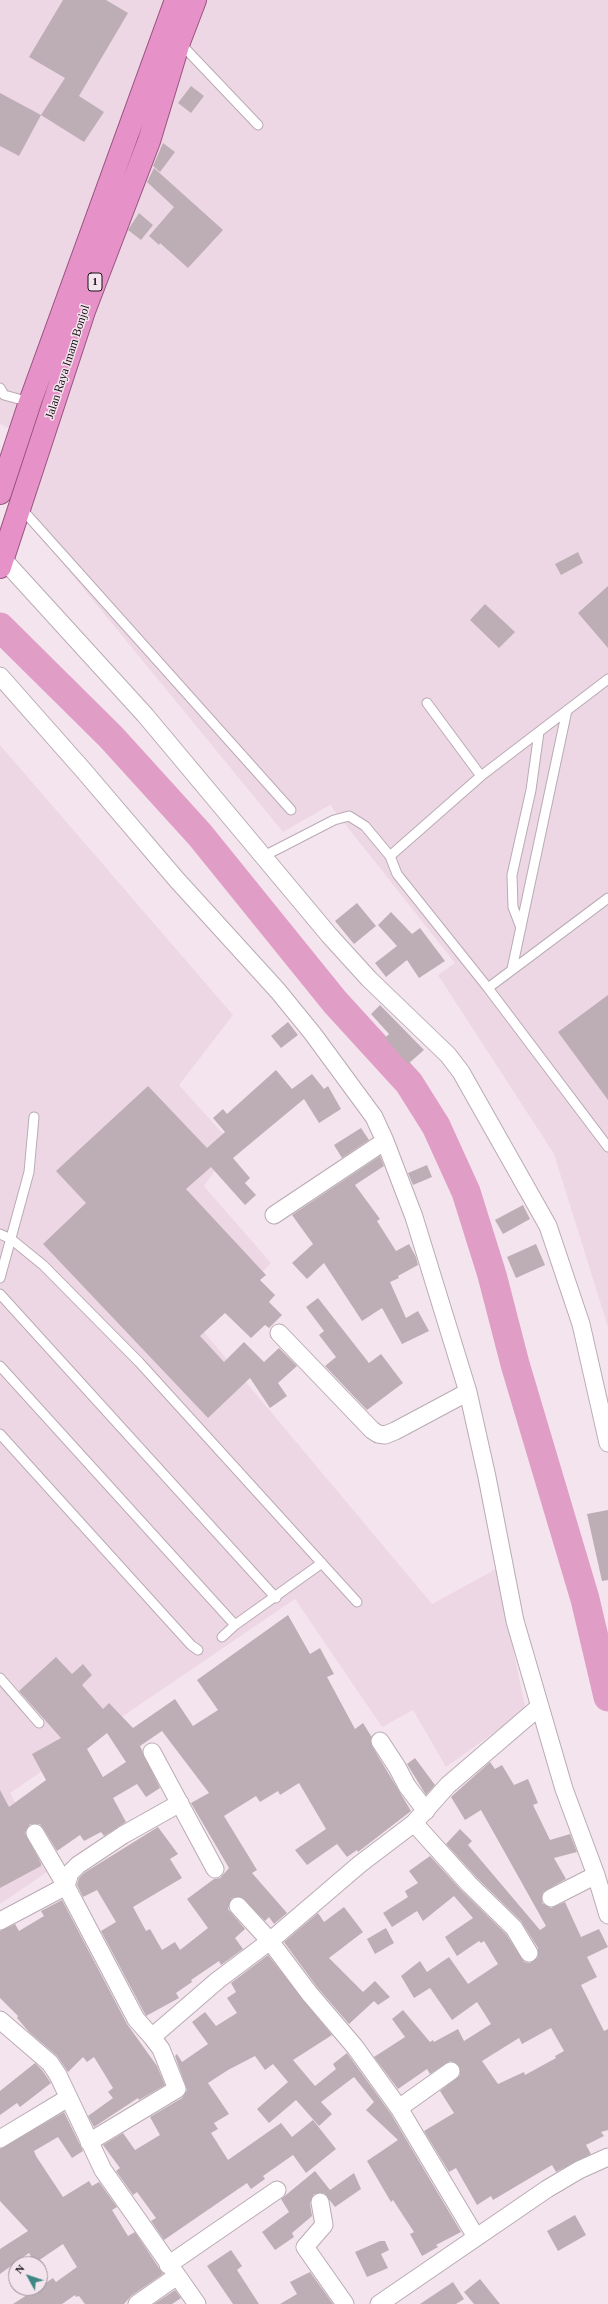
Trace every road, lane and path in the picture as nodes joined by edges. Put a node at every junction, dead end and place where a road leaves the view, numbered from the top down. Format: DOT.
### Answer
graph roads {
  1 [pos="176,0"];
  2 [pos="195,0"];
  3 [pos="179,42"];
  4 [pos="258,125"];
  5 [pos="0,388"];
  6 [pos="30,402"];
  7 [pos="9,448"];
  8 [pos="0,493"];
  9 [pos="20,507"];
  10 [pos="1,562"];
  11 [pos="0,676"];
  12 [pos="608,680"];
  13 [pos="427,703"];
  14 [pos="567,710"];
  15 [pos="539,732"];
  16 [pos="481,776"];
  17 [pos="291,810"];
  18 [pos="264,856"];
  19 [pos="390,856"];
  20 [pos="608,898"];
  21 [pos="521,928"];
  22 [pos="512,969"];
  23 [pos="488,988"];
  24 [pos="34,1117"];
  25 [pos="385,1141"];
  26 [pos="608,1147"];
  27 [pos="274,1215"];
  28 [pos="0,1234"];
  29 [pos="11,1239"];
  30 [pos="0,1278"];
  31 [pos="0,1294"];
  32 [pos="279,1333"];
  33 [pos="0,1366"];
  34 [pos="468,1392"];
  35 [pos="0,1434"];
  36 [pos="608,1443"];
  37 [pos="322,1563"];
  38 [pos="276,1598"];
  39 [pos="356,1602"];
  40 [pos="235,1625"];
  41 [pos="222,1636"];
  42 [pos="198,1650"];
  43 [pos="0,1678"];
  44 [pos="539,1707"];
  45 [pos="40,1723"];
  46 [pos="380,1741"];
  47 [pos="152,1752"];
  48 [pos="180,1803"];
  49 [pos="420,1817"];
  50 [pos="35,1833"];
  51 [pos="215,1868"];
  52 [pos="596,1875"];
  53 [pos="66,1886"];
  54 [pos="551,1898"];
  55 [pos="238,1906"];
  56 [pos="608,1915"];
  57 [pos="0,1920"];
  58 [pos="270,1941"];
  59 [pos="529,1953"];
  60 [pos="0,2020"];
  61 [pos="152,2037"];
  62 [pos="451,2071"];
  63 [pos="68,2098"];
  64 [pos="399,2108"];
  65 [pos="0,2139"];
  66 [pos="89,2142"];
  67 [pos="608,2157"];
  68 [pos="277,2190"];
  69 [pos="320,2202"];
  70 [pos="476,2237"];
  71 [pos="173,2270"];
  72 [pos="137,2304"];
  73 [pos="197,2304"];
  74 [pos="345,2304"];
  75 [pos="379,2304"];
  1 -- 6 [label="highway, Jalan Raya Imam Bonjol / 1"];
  2 -- 3 [label="highway, Jalan Raya Imam Bonjol / 1"];
  3 -- 4 [label="lane"];
  3 -- 9 [label="highway, Jalan Raya Imam Bonjol / 1"];
  5 -- 6 [label="lane"];
  6 -- 7 [label="highway, Jalan Raya Imam Bonjol / 1"];
  7 -- 8 [label="highway, Jalan Raya Imam Bonjol / 1"];
  9 -- 10 [label="highway, Jalan Raya Imam Bonjol / 1"];
  9 -- 17 [label="lane"];
  10 -- 18 [label="street"];
  11 -- 25 [label="street"];
  12 -- 14 [label="lane"];
  13 -- 16 [label="lane"];
  14 -- 15 [label="lane"];
  14 -- 21 [label="lane"];
  15 -- 16 [label="lane"];
  15 -- 21 [label="lane"];
  16 -- 19 [label="lane"];
  18 -- 19 [label="lane"];
  18 -- 36 [label="street"];
  19 -- 23 [label="lane"];
  20 -- 22 [label="lane"];
  21 -- 22 [label="lane"];
  22 -- 23 [label="lane"];
  23 -- 26 [label="lane"];
  24 -- 29 [label="lane"];
  25 -- 27 [label="street"];
  25 -- 34 [label="street"];
  28 -- 29 [label="lane"];
  29 -- 30 [label="lane"];
  29 -- 37 [label="lane"];
  31 -- 38 [label="lane"];
  32 -- 34 [label="street"];
  33 -- 40 [label="lane"];
  34 -- 44 [label="street"];
  35 -- 42 [label="lane"];
  37 -- 38 [label="lane"];
  37 -- 39 [label="lane"];
  38 -- 40 [label="lane"];
  40 -- 41 [label="lane"];
  43 -- 45 [label="lane"];
  44 -- 49 [label="street"];
  44 -- 52 [label="street"];
  46 -- 49 [label="street"];
  47 -- 48 [label="street"];
  48 -- 51 [label="street"];
  48 -- 53 [label="street"];
  49 -- 58 [label="street"];
  49 -- 59 [label="street"];
  50 -- 53 [label="street"];
  52 -- 54 [label="street"];
  52 -- 56 [label="street"];
  53 -- 57 [label="street"];
  53 -- 61 [label="street"];
  55 -- 58 [label="street"];
  58 -- 61 [label="street"];
  58 -- 64 [label="street"];
  60 -- 63 [label="street"];
  61 -- 66 [label="street"];
  62 -- 64 [label="street"];
  63 -- 65 [label="street"];
  63 -- 66 [label="street"];
  64 -- 70 [label="street"];
  66 -- 71 [label="street"];
  67 -- 70 [label="street"];
  68 -- 71 [label="street"];
  69 -- 74 [label="street"];
  70 -- 75 [label="street"];
  71 -- 72 [label="street"];
  71 -- 73 [label="street"];
}
